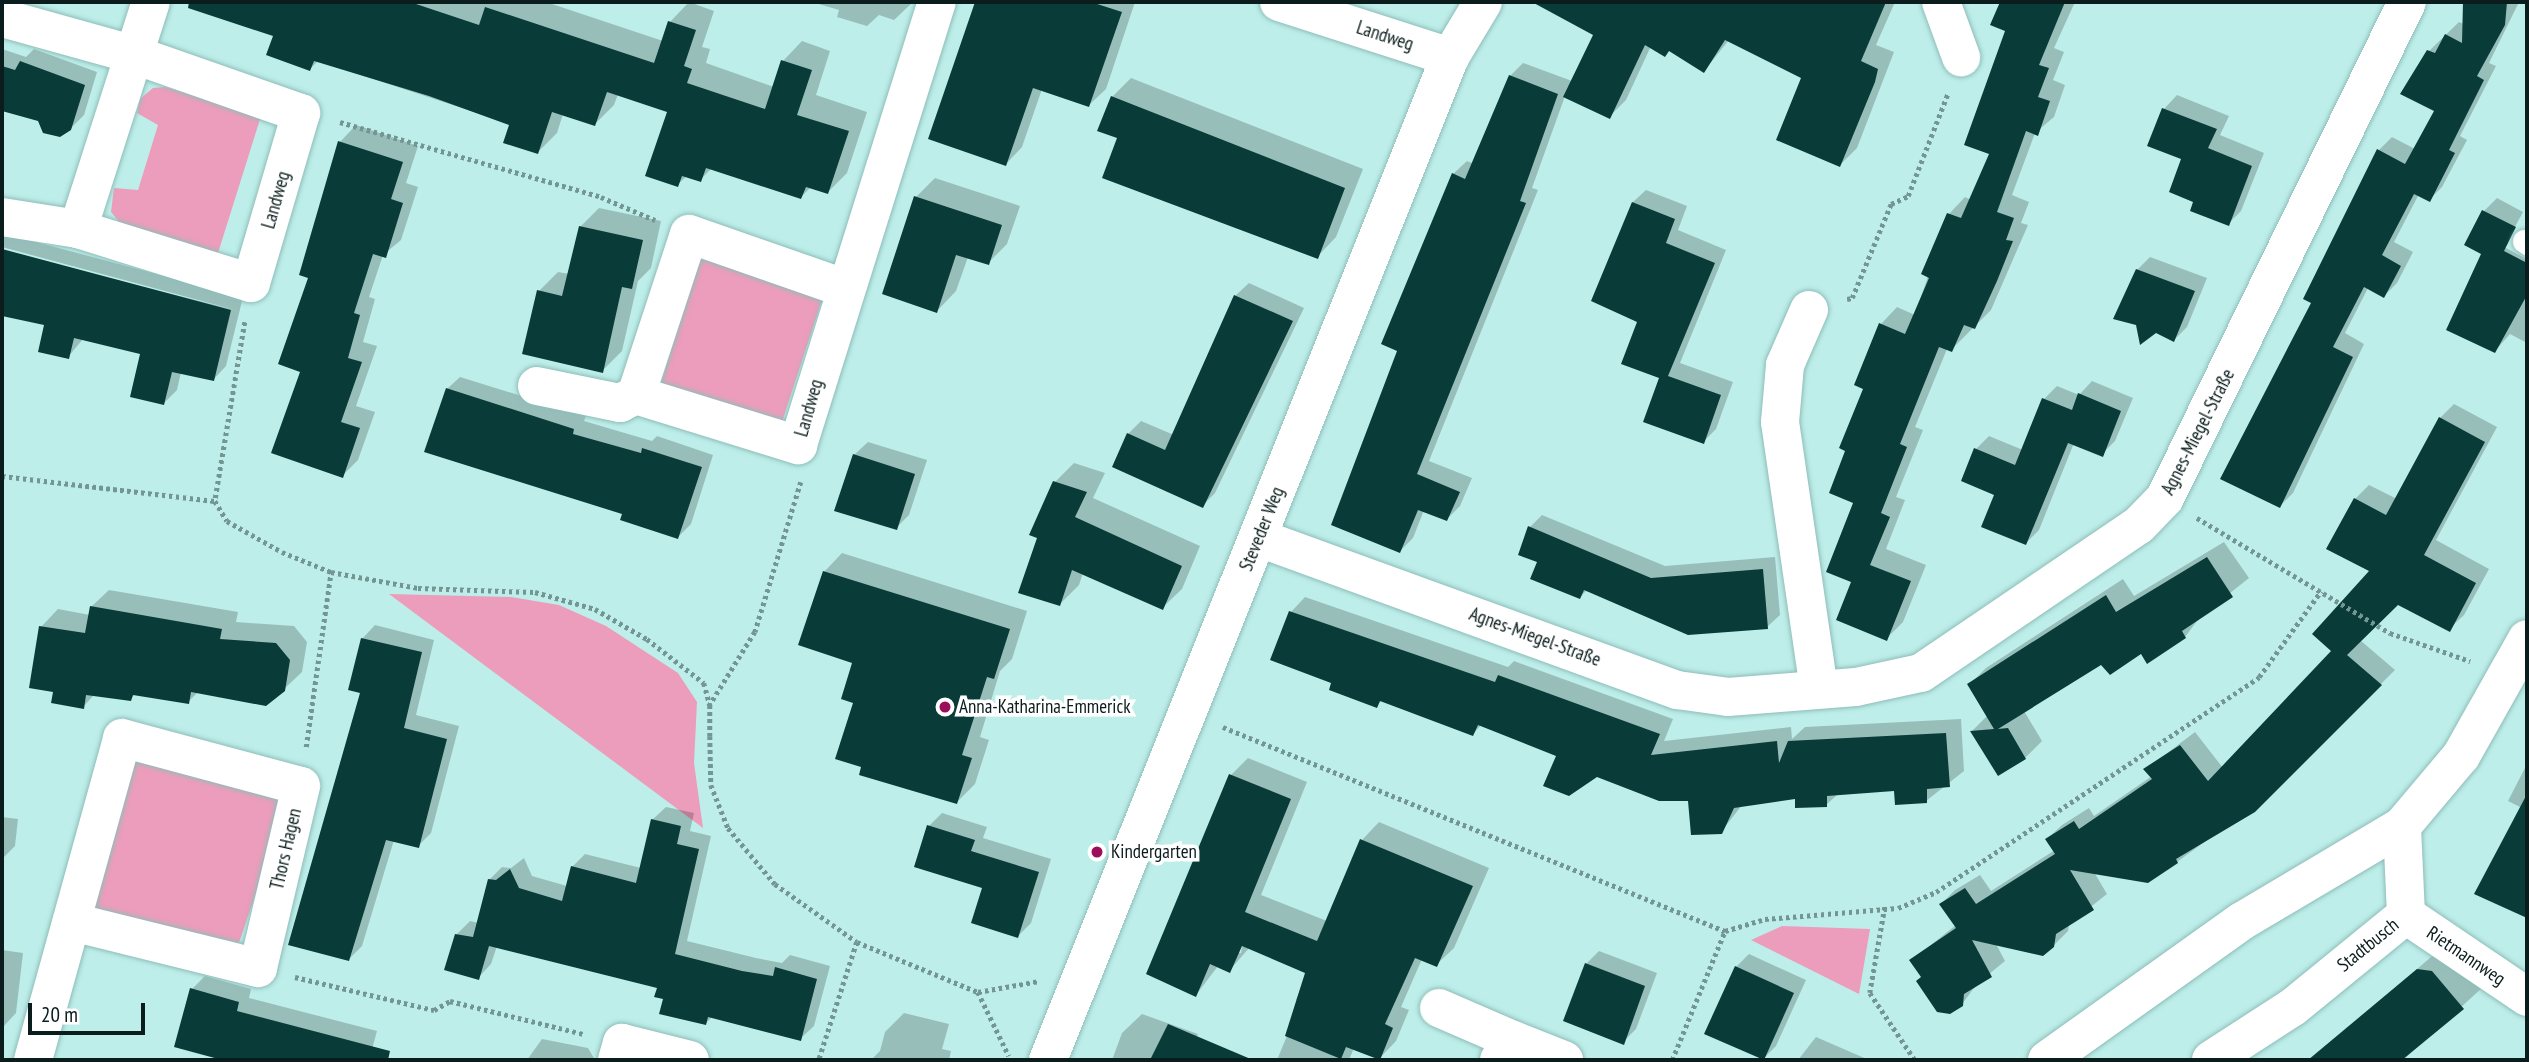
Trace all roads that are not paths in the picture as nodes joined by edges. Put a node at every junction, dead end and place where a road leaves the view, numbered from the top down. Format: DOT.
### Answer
graph roads {
  1 [pos="151,2"];
  2 [pos="936,2"];
  3 [pos="1279,2"];
  4 [pos="1483,2"];
  5 [pos="1941,2"];
  6 [pos="2407,2"];
  7 [pos="2,18"];
  8 [pos="135,55"];
  9 [pos="1450,57"];
  10 [pos="1961,57"];
  11 [pos="2,217"];
  12 [pos="78,229"];
  13 [pos="844,288"];
  14 [pos="1809,310"];
  15 [pos="537,386"];
  16 [pos="636,395"];
  17 [pos="1259,538"];
  18 [pos="2527,639"];
  19 [pos="1819,689"];
  20 [pos="2402,826"];
  21 [pos="2406,915"];
  22 [pos="72,922"];
  23 [pos="2527,997"];
  24 [pos="1439,1009"];
  25 [pos="1506,1050"];
  26 [pos="620,1052"];
  27 [pos="33,1060"];
  28 [pos="690,1060"];
  29 [pos="1048,1060"];
  30 [pos="1564,1060"];
  31 [pos="2047,1060"];
  32 [pos="2211,1060"];
  1 -- 8 [label="street"];
  2 -- 13 [label="street, Landweg"];
  3 -- 9 [label="street, Landweg"];
  4 -- 9 [label="street, Steveder Weg"];
  5 -- 10 [label="street"];
  6 -- 19 [label="street, Agnes-Miegel-Straße"];
  7 -- 8 [label="street"];
  8 -- 12 [label="street"];
  8 -- 12 [label="street, Landweg"];
  9 -- 17 [label="street, Steveder Weg"];
  11 -- 12 [label="street"];
  13 -- 16 [label="street"];
  13 -- 16 [label="street, Landweg"];
  14 -- 19 [label="street"];
  15 -- 16 [label="street, Landweg"];
  17 -- 19 [label="street, Agnes-Miegel-Straße"];
  17 -- 29 [label="street, Steveder Weg"];
  18 -- 20 [label="street"];
  20 -- 21 [label="street, Stadtbusch"];
  20 -- 31 [label="street"];
  21 -- 23 [label="street, Rietmannweg"];
  21 -- 32 [label="street, Stadtbusch"];
  22 -- 22 [label="street, Thors Hagen"];
  22 -- 27 [label="street, Thors Hagen"];
  24 -- 25 [label="street"];
  25 -- 30 [label="street"];
  26 -- 28 [label="street"];
}
